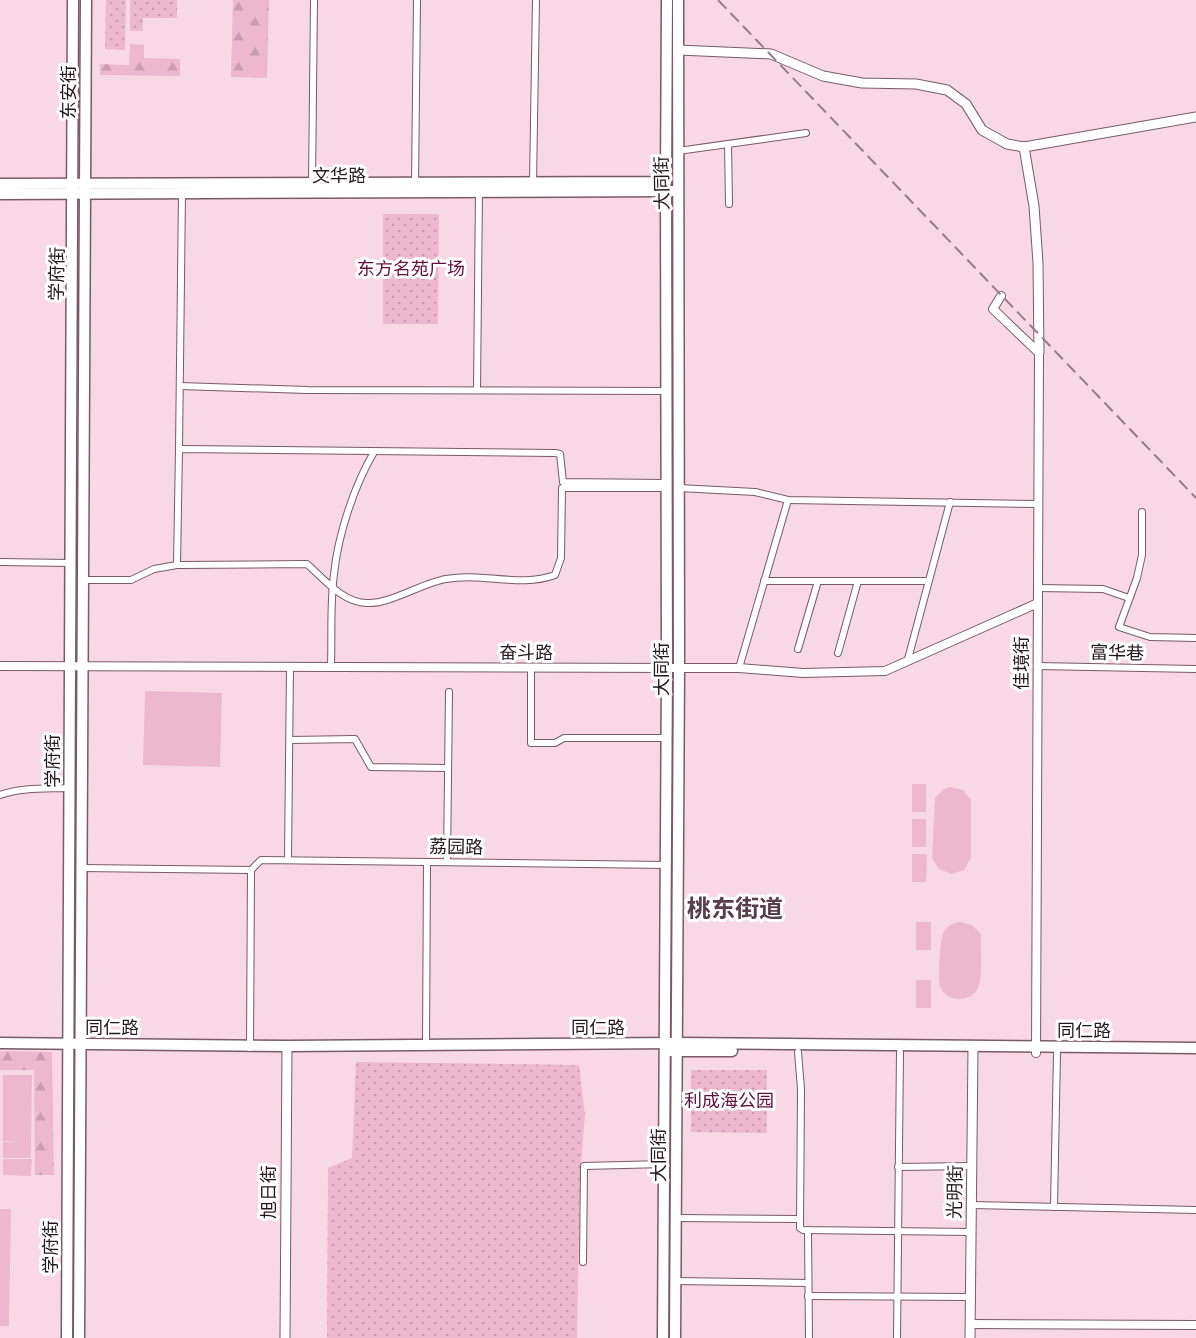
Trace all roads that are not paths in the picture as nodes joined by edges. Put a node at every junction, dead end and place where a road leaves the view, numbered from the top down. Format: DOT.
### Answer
graph roads {
  1 [pos="73,0"];
  2 [pos="86,0"];
  3 [pos="314,0"];
  4 [pos="417,0"];
  5 [pos="536,0"];
  6 [pos="667,0"];
  7 [pos="678,0"];
  8 [pos="678,50"];
  9 [pos="1196,117"];
  10 [pos="806,133"];
  11 [pos="728,144"];
  12 [pos="1024,147"];
  13 [pos="678,151"];
  14 [pos="0,183"];
  15 [pos="533,183"];
  16 [pos="679,186"];
  17 [pos="415,187"];
  18 [pos="478,187"];
  19 [pos="666,187"];
  20 [pos="74,188"];
  21 [pos="312,188"];
  22 [pos="86,189"];
  23 [pos="182,193"];
  24 [pos="0,194"];
  25 [pos="729,204"];
  26 [pos="1001,296"];
  27 [pos="1039,353"];
  28 [pos="180,386"];
  29 [pos="477,390"];
  30 [pos="667,391"];
  31 [pos="179,448"];
  32 [pos="374,452"];
  33 [pos="667,485"];
  34 [pos="679,488"];
  35 [pos="788,500"];
  36 [pos="950,502"];
  37 [pos="1038,504"];
  38 [pos="1142,512"];
  39 [pos="0,562"];
  40 [pos="70,563"];
  41 [pos="177,565"];
  42 [pos="83,580"];
  43 [pos="764,581"];
  44 [pos="818,581"];
  45 [pos="858,581"];
  46 [pos="928,581"];
  47 [pos="332,587"];
  48 [pos="1038,588"];
  49 [pos="1129,598"];
  50 [pos="1038,603"];
  51 [pos="1196,638"];
  52 [pos="798,649"];
  53 [pos="838,653"];
  54 [pos="908,659"];
  55 [pos="0,666"];
  56 [pos="290,666"];
  57 [pos="331,666"];
  58 [pos="1037,666"];
  59 [pos="69,667"];
  60 [pos="82,668"];
  61 [pos="531,668"];
  62 [pos="667,668"];
  63 [pos="679,668"];
  64 [pos="739,668"];
  65 [pos="1196,669"];
  66 [pos="449,692"];
  67 [pos="666,738"];
  68 [pos="290,740"];
  69 [pos="448,768"];
  70 [pos="69,788"];
  71 [pos="0,795"];
  72 [pos="288,860"];
  73 [pos="427,862"];
  74 [pos="447,862"];
  75 [pos="666,864"];
  76 [pos="81,868"];
  77 [pos="251,870"];
  78 [pos="0,1043"];
  79 [pos="74,1047"];
  80 [pos="250,1047"];
  81 [pos="287,1047"];
  82 [pos="670,1047"];
  83 [pos="0,1048"];
  84 [pos="426,1048"];
  85 [pos="1196,1048"];
  86 [pos="972,1050"];
  87 [pos="1036,1050"];
  88 [pos="798,1052"];
  89 [pos="900,1052"];
  90 [pos="1057,1053"];
  91 [pos="1196,1053"];
  92 [pos="664,1164"];
  93 [pos="971,1166"];
  94 [pos="898,1167"];
  95 [pos="971,1205"];
  96 [pos="1054,1207"];
  97 [pos="1196,1210"];
  98 [pos="676,1218"];
  99 [pos="799,1219"];
  100 [pos="808,1230"];
  101 [pos="897,1232"];
  102 [pos="971,1232"];
  103 [pos="583,1262"];
  104 [pos="675,1281"];
  105 [pos="808,1283"];
  106 [pos="808,1296"];
  107 [pos="897,1297"];
  108 [pos="970,1297"];
  109 [pos="970,1324"];
  110 [pos="1196,1325"];
  111 [pos="67,1338"];
  112 [pos="79,1338"];
  113 [pos="285,1338"];
  114 [pos="663,1338"];
  115 [pos="675,1338"];
  116 [pos="809,1338"];
  117 [pos="897,1338"];
  118 [pos="970,1338"];
  1 -- 20 [label="main road, 东安街"];
  2 -- 22 [label="main road, 东安街"];
  3 -- 21 [label="street"];
  4 -- 17 [label="street"];
  5 -- 15 [label="street"];
  6 -- 19 [label="main road, 大同街"];
  7 -- 8 [label="main road, 大同街"];
  8 -- 12 [label="main road"];
  8 -- 13 [label="main road, 大同街"];
  9 -- 12 [label="main road"];
  10 -- 11 [label="street"];
  11 -- 13 [label="street"];
  11 -- 25 [label="street"];
  12 -- 27 [label="main road"];
  13 -- 16 [label="main road, 大同街"];
  14 -- 20 [label="main road, 文华路"];
  15 -- 18 [label="main road, 文华路"];
  15 -- 19 [label="main road, 文华路"];
  16 -- 19 [label="main road, 文华路"];
  16 -- 34 [label="main road, 大同街"];
  17 -- 18 [label="main road, 文华路"];
  17 -- 21 [label="main road, 文华路"];
  18 -- 19 [label="main road, 文华路"];
  18 -- 29 [label="street"];
  19 -- 30 [label="main road, 大同街"];
  20 -- 22 [label="main road, 文华路"];
  20 -- 24 [label="main road, 文华路"];
  20 -- 40 [label="main road, 学府街"];
  21 -- 22 [label="main road, 文华路"];
  21 -- 23 [label="main road, 文华路"];
  22 -- 23 [label="main road, 文华路"];
  22 -- 42 [label="main road, 学府街"];
  23 -- 28 [label="street"];
  26 -- 27 [label="street"];
  27 -- 37 [label="street, 佳境街"];
  28 -- 29 [label="street"];
  28 -- 31 [label="street"];
  29 -- 30 [label="street"];
  30 -- 33 [label="main road, 大同街"];
  31 -- 32 [label="street"];
  31 -- 41 [label="street"];
  32 -- 33 [label="street"];
  32 -- 47 [label="street"];
  33 -- 47 [label="street"];
  33 -- 62 [label="main road, 大同街"];
  34 -- 35 [label="street"];
  34 -- 63 [label="main road, 大同街"];
  35 -- 36 [label="street"];
  35 -- 43 [label="street"];
  36 -- 37 [label="street"];
  36 -- 46 [label="street"];
  37 -- 48 [label="street, 佳境街"];
  38 -- 49 [label="street"];
  39 -- 40 [label="street"];
  40 -- 59 [label="main road, 学府街"];
  41 -- 42 [label="street"];
  41 -- 47 [label="street"];
  42 -- 60 [label="main road, 学府街"];
  43 -- 44 [label="street"];
  43 -- 64 [label="street"];
  44 -- 45 [label="street"];
  44 -- 52 [label="street"];
  45 -- 46 [label="street"];
  45 -- 53 [label="street"];
  46 -- 54 [label="street"];
  47 -- 57 [label="street"];
  48 -- 49 [label="street"];
  48 -- 50 [label="street, 佳境街"];
  49 -- 51 [label="street"];
  50 -- 54 [label="street, 奋斗路"];
  50 -- 58 [label="street, 佳境街"];
  54 -- 64 [label="street, 奋斗路"];
  55 -- 59 [label="street, 奋斗路"];
  56 -- 57 [label="street, 奋斗路"];
  56 -- 60 [label="street, 奋斗路"];
  56 -- 68 [label="street"];
  57 -- 61 [label="street, 奋斗路"];
  58 -- 65 [label="street, 富华巷"];
  58 -- 87 [label="street, 佳境街"];
  59 -- 60 [label="street, 奋斗路"];
  59 -- 70 [label="main road, 学府街"];
  60 -- 76 [label="main road, 学府街"];
  61 -- 62 [label="street, 奋斗路"];
  61 -- 67 [label="street"];
  62 -- 63 [label="street, 奋斗路"];
  62 -- 67 [label="main road, 大同街"];
  63 -- 64 [label="street, 奋斗路"];
  63 -- 82 [label="main road, 大同街"];
  66 -- 69 [label="street"];
  67 -- 75 [label="main road, 大同街"];
  68 -- 69 [label="street"];
  68 -- 72 [label="street"];
  69 -- 74 [label="street"];
  70 -- 71 [label="street"];
  70 -- 79 [label="main road, 学府街"];
  72 -- 73 [label="street, 荔园路"];
  72 -- 77 [label="street, 荔园路"];
  73 -- 74 [label="street, 荔园路"];
  73 -- 84 [label="street"];
  74 -- 75 [label="street, 荔园路"];
  75 -- 82 [label="main road, 大同街"];
  76 -- 77 [label="street"];
  76 -- 79 [label="main road, 学府街"];
  77 -- 80 [label="street"];
  78 -- 79 [label="main road, 同仁路"];
  79 -- 80 [label="main road, 同仁路"];
  79 -- 83 [label="main road, 同仁路"];
  79 -- 111 [label="main road, 学府街"];
  79 -- 112 [label="main road, 学府街"];
  80 -- 81 [label="main road, 同仁路"];
  81 -- 84 [label="main road, 同仁路"];
  81 -- 113 [label="main road, 旭日街"];
  82 -- 84 [label="main road, 同仁路"];
  82 -- 86 [label="main road, 同仁路"];
  82 -- 88 [label="main road, 同仁路"];
  82 -- 92 [label="main road, 大同街"];
  82 -- 98 [label="main road, 大同街"];
  85 -- 87 [label="main road, 同仁路"];
  86 -- 87 [label="main road, 同仁路"];
  86 -- 89 [label="main road, 同仁路"];
  86 -- 93 [label="main road, 光明街"];
  87 -- 90 [label="main road, 同仁路"];
  88 -- 89 [label="main road, 同仁路"];
  88 -- 99 [label="street"];
  89 -- 94 [label="street"];
  90 -- 91 [label="main road, 同仁路"];
  90 -- 96 [label="street"];
  92 -- 103 [label="street"];
  92 -- 114 [label="main road, 大同街"];
  93 -- 94 [label="street"];
  93 -- 95 [label="main road, 光明街"];
  94 -- 101 [label="street"];
  95 -- 96 [label="street"];
  95 -- 102 [label="main road, 光明街"];
  96 -- 97 [label="street"];
  98 -- 99 [label="street"];
  98 -- 104 [label="main road, 大同街"];
  99 -- 100 [label="street"];
  100 -- 101 [label="street"];
  100 -- 105 [label="street"];
  101 -- 102 [label="street"];
  101 -- 107 [label="street"];
  102 -- 108 [label="main road, 光明街"];
  104 -- 105 [label="street"];
  104 -- 115 [label="main road, 大同街"];
  105 -- 106 [label="street"];
  106 -- 107 [label="street"];
  106 -- 116 [label="street"];
  107 -- 108 [label="street"];
  107 -- 117 [label="street"];
  108 -- 109 [label="main road, 光明街"];
  109 -- 110 [label="street"];
  109 -- 118 [label="main road, 光明街"];
}
